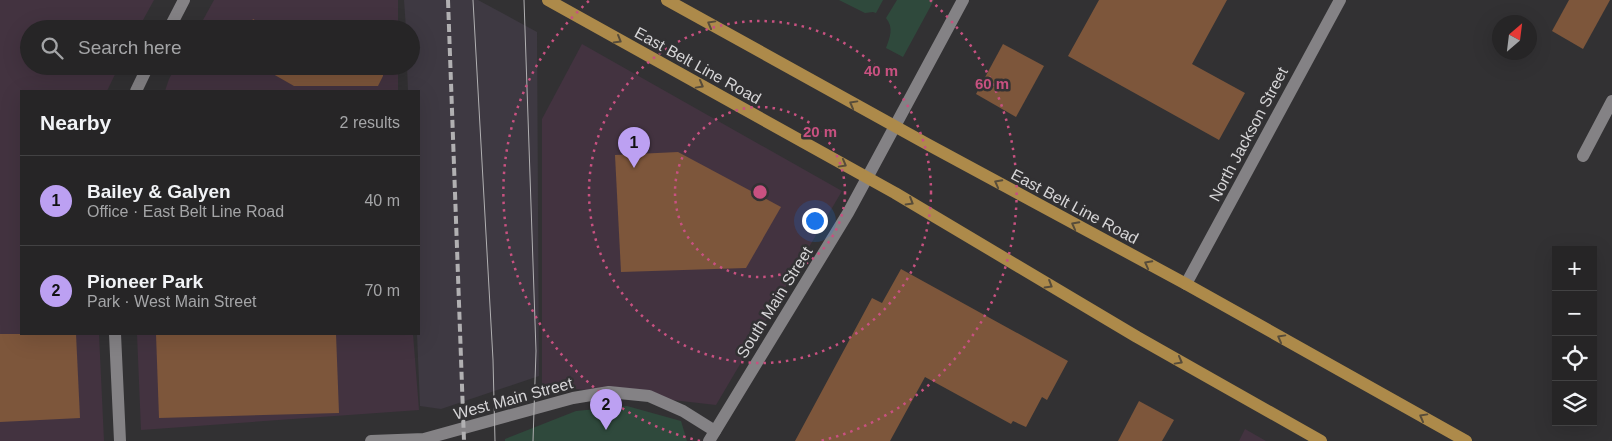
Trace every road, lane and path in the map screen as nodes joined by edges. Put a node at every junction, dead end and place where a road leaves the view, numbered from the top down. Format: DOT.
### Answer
graph roads {
  1 [pos="184,0"];
  2 [pos="548,0"];
  3 [pos="667,0"];
  4 [pos="963,0"];
  5 [pos="1340,0"];
  6 [pos="174,20"];
  7 [pos="144,75"];
  8 [pos="136,90"];
  9 [pos="1612,102"];
  10 [pos="896,127"];
  11 [pos="1583,156"];
  12 [pos="867,178"];
  13 [pos="1186,284"];
  14 [pos="115,335"];
  15 [pos="712,436"];
  16 [pos="120,441"];
  17 [pos="371,441"];
  18 [pos="1321,441"];
  19 [pos="1466,441"];
  1 -- 6 [label="street"];
  2 -- 12 [label="main road, East Belt Line Road, one-way"];
  10 -- 3 [label="main road, East Belt Line Road, one-way"];
  4 -- 10 [label="street, South Main Street"];
  5 -- 13 [label="street, North Jackson Street"];
  7 -- 8 [label="street"];
  9 -- 11 [label="street"];
  10 -- 12 [label="street, South Main Street"];
  13 -- 10 [label="main road, East Belt Line Road, one-way"];
  12 -- 15 [label="street, South Main Street"];
  12 -- 18 [label="main road, East Belt Line Road, one-way"];
  19 -- 13 [label="main road, East Belt Line Road, one-way"];
  14 -- 16 [label="street"];
  15 -- 17 [label="street, West Main Street"];
}
